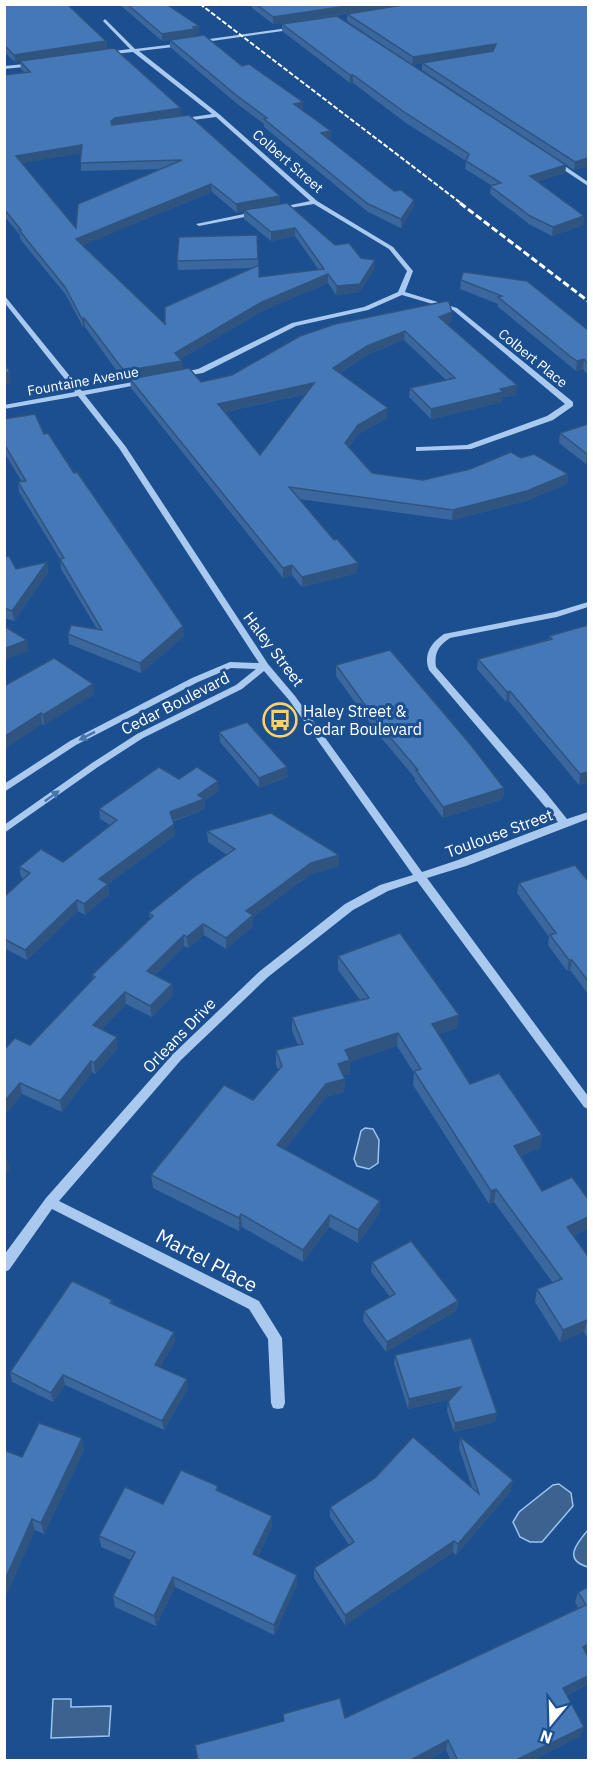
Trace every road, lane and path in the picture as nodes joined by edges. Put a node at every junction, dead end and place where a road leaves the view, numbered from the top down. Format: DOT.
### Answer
graph roads {
  1 [pos="105,20"];
  2 [pos="306,26"];
  3 [pos="134,50"];
  4 [pos="99,55"];
  5 [pos="40,63"];
  6 [pos="4,68"];
  7 [pos="218,115"];
  8 [pos="170,122"];
  9 [pos="549,158"];
  10 [pos="588,184"];
  11 [pos="315,202"];
  12 [pos="200,224"];
  13 [pos="401,293"];
  14 [pos="4,297"];
  15 [pos="168,377"];
  16 [pos="147,381"];
  17 [pos="81,394"];
  18 [pos="4,407"];
  19 [pos="418,449"];
  20 [pos="588,604"];
  21 [pos="265,666"];
  22 [pos="4,789"];
  23 [pos="588,815"];
  24 [pos="565,824"];
  25 [pos="4,830"];
  26 [pos="420,878"];
  27 [pos="588,1104"];
  28 [pos="50,1202"];
  29 [pos="4,1266"];
  30 [pos="278,1403"];
  1 -- 3 [label="street, Colbert Street"];
  2 -- 3 [label="street"];
  3 -- 4 [label="street"];
  3 -- 7 [label="street, Colbert Street"];
  5 -- 6 [label="street"];
  7 -- 8 [label="street"];
  7 -- 11 [label="street, Colbert Street"];
  9 -- 10 [label="street"];
  11 -- 12 [label="street"];
  11 -- 13 [label="street, Colbert Street"];
  13 -- 15 [label="street"];
  13 -- 19 [label="street, Colbert Place"];
  14 -- 17 [label="street, Haley Street"];
  16 -- 17 [label="street, Fountaine Avenue"];
  17 -- 18 [label="street, Fountaine Avenue"];
  17 -- 21 [label="street, Haley Street"];
  20 -- 24 [label="street"];
  21 -- 22 [label="street, Cedar Boulevard, one-way"];
  25 -- 21 [label="street, Cedar Boulevard, one-way"];
  21 -- 26 [label="street, Haley Street"];
  23 -- 24 [label="street, Toulouse Street"];
  24 -- 26 [label="street, Toulouse Street"];
  26 -- 27 [label="street, Haley Street"];
  26 -- 28 [label="street, Orleans Drive"];
  28 -- 29 [label="street, Orleans Drive"];
  28 -- 30 [label="street, Martel Place"];
}
